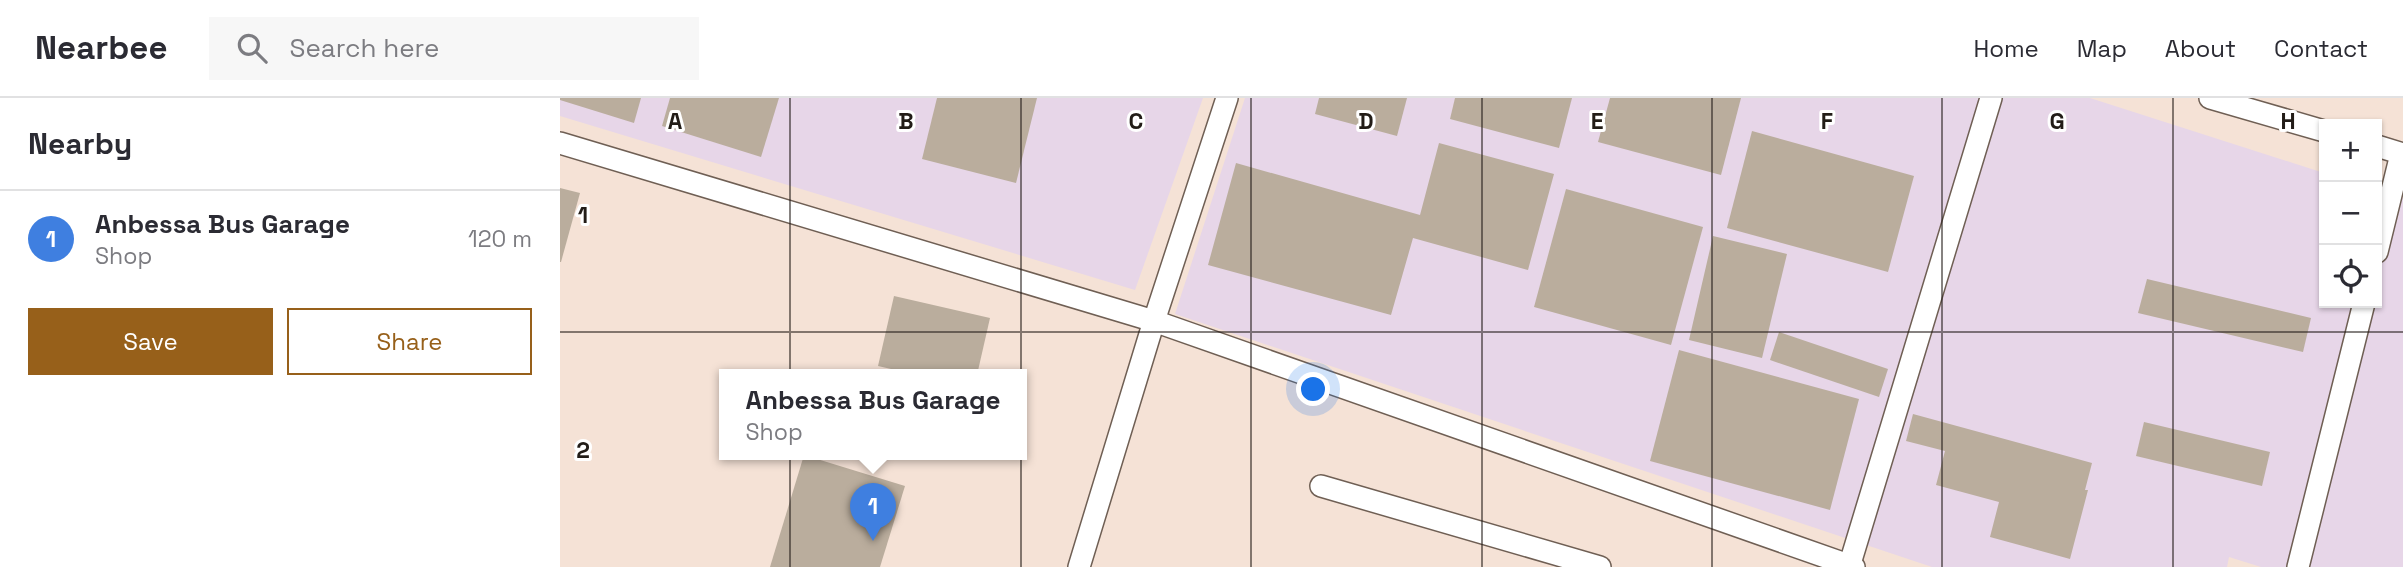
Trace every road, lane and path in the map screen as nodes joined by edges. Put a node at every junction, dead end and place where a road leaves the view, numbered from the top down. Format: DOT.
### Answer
graph roads {
  1 [pos="1227,98"];
  2 [pos="1991,98"];
  3 [pos="2210,98"];
  4 [pos="2319,130"];
  5 [pos="560,143"];
  6 [pos="2382,148"];
  7 [pos="2402,154"];
  8 [pos="2379,245"];
  9 [pos="2363,308"];
  10 [pos="1154,321"];
  11 [pos="1321,486"];
  12 [pos="1079,567"];
  13 [pos="1600,567"];
  14 [pos="1851,567"];
  15 [pos="2298,567"];
  1 -- 10 [label="street"];
  2 -- 14 [label="street"];
  3 -- 4 [label="street"];
  5 -- 10 [label="street"];
  6 -- 7 [label="street"];
  7 -- 8 [label="street"];
  9 -- 15 [label="street"];
  10 -- 12 [label="street"];
  10 -- 14 [label="street"];
  11 -- 13 [label="street"];
}
